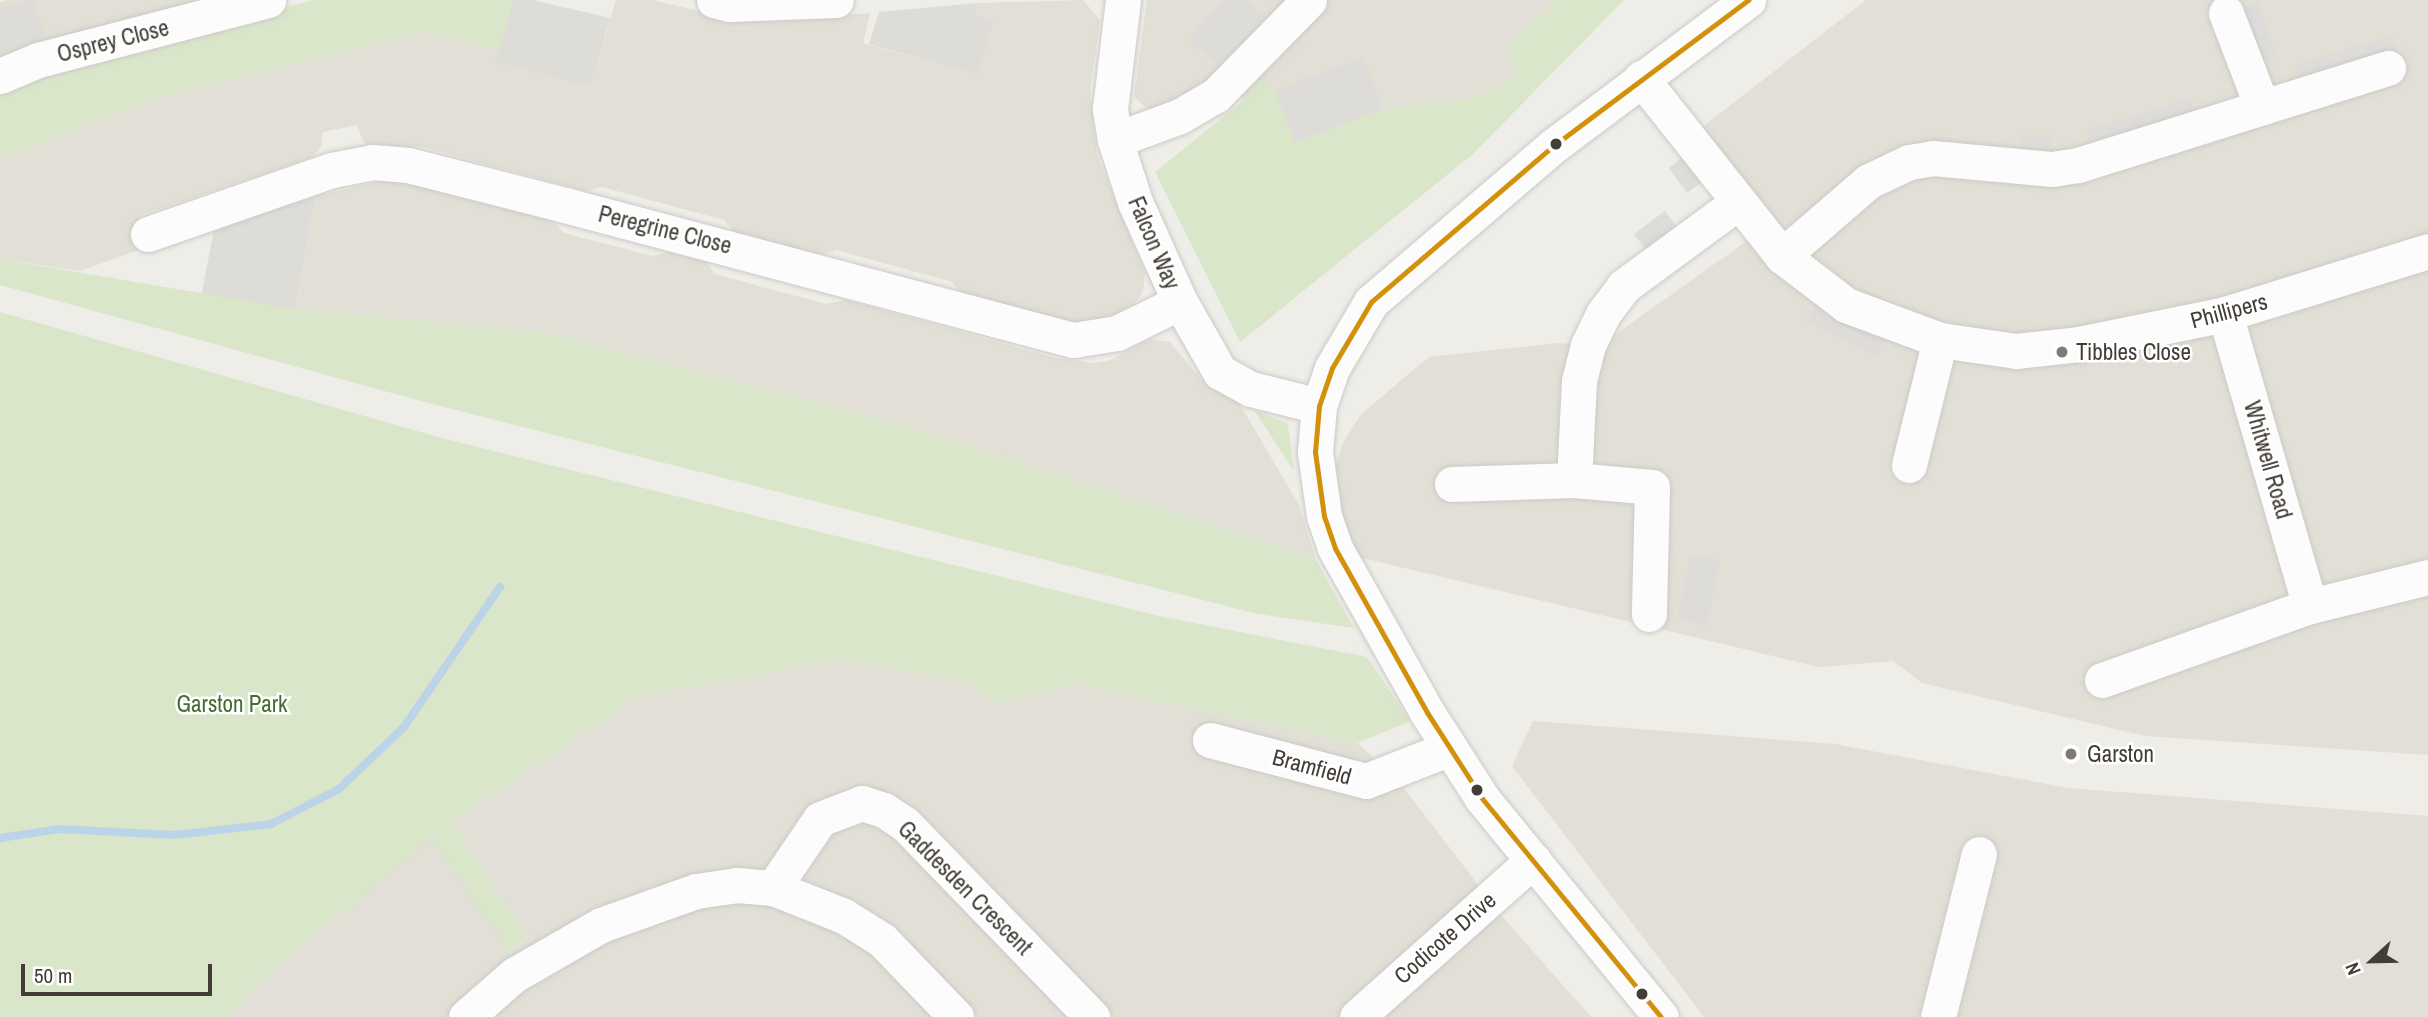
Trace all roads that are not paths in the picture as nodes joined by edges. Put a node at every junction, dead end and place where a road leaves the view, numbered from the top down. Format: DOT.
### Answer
graph roads {
  1 [pos="268,0"];
  2 [pos="715,0"];
  3 [pos="836,0"];
  4 [pos="1122,0"];
  5 [pos="1309,0"];
  6 [pos="1748,0"];
  7 [pos="2226,13"];
  8 [pos="2388,68"];
  9 [pos="0,76"];
  10 [pos="1641,78"];
  11 [pos="2262,107"];
  12 [pos="1115,140"];
  13 [pos="1737,203"];
  14 [pos="148,234"];
  15 [pos="2428,251"];
  16 [pos="1782,256"];
  17 [pos="1180,302"];
  18 [pos="2225,314"];
  19 [pos="1940,340"];
  20 [pos="1319,406"];
  21 [pos="1909,465"];
  22 [pos="1574,480"];
  23 [pos="1452,484"];
  24 [pos="2428,577"];
  25 [pos="2311,606"];
  26 [pos="1649,614"];
  27 [pos="2102,680"];
  28 [pos="1210,740"];
  29 [pos="1450,748"];
  30 [pos="1979,854"];
  31 [pos="1533,860"];
  32 [pos="773,888"];
  33 [pos="466,1017"];
  34 [pos="956,1017"];
  35 [pos="1092,1017"];
  36 [pos="1357,1017"];
  37 [pos="1661,1017"];
  38 [pos="1938,1017"];
  1 -- 9 [label="street, Osprey Close"];
  2 -- 3 [label="street"];
  4 -- 12 [label="street, Falcon Way"];
  5 -- 12 [label="street"];
  6 -- 10 [label="street"];
  7 -- 11 [label="street"];
  8 -- 11 [label="street"];
  10 -- 13 [label="street, Phillipers"];
  10 -- 20 [label="street"];
  11 -- 16 [label="street"];
  12 -- 17 [label="street, Falcon Way"];
  13 -- 16 [label="street, Phillipers"];
  13 -- 22 [label="street"];
  14 -- 17 [label="street, Peregrine Close"];
  15 -- 18 [label="street, Phillipers"];
  16 -- 19 [label="street, Phillipers"];
  17 -- 20 [label="street, Falcon Way"];
  18 -- 19 [label="street, Phillipers"];
  18 -- 25 [label="street, Whitwell Road"];
  19 -- 21 [label="street"];
  20 -- 29 [label="street"];
  22 -- 23 [label="street"];
  22 -- 26 [label="street"];
  24 -- 25 [label="street"];
  25 -- 27 [label="street"];
  28 -- 29 [label="street, Bramfield"];
  29 -- 31 [label="street"];
  30 -- 38 [label="street"];
  31 -- 36 [label="street, Codicote Drive"];
  31 -- 37 [label="street"];
  32 -- 33 [label="street"];
  32 -- 34 [label="street"];
  32 -- 35 [label="street, Gaddesden Crescent"];
}
